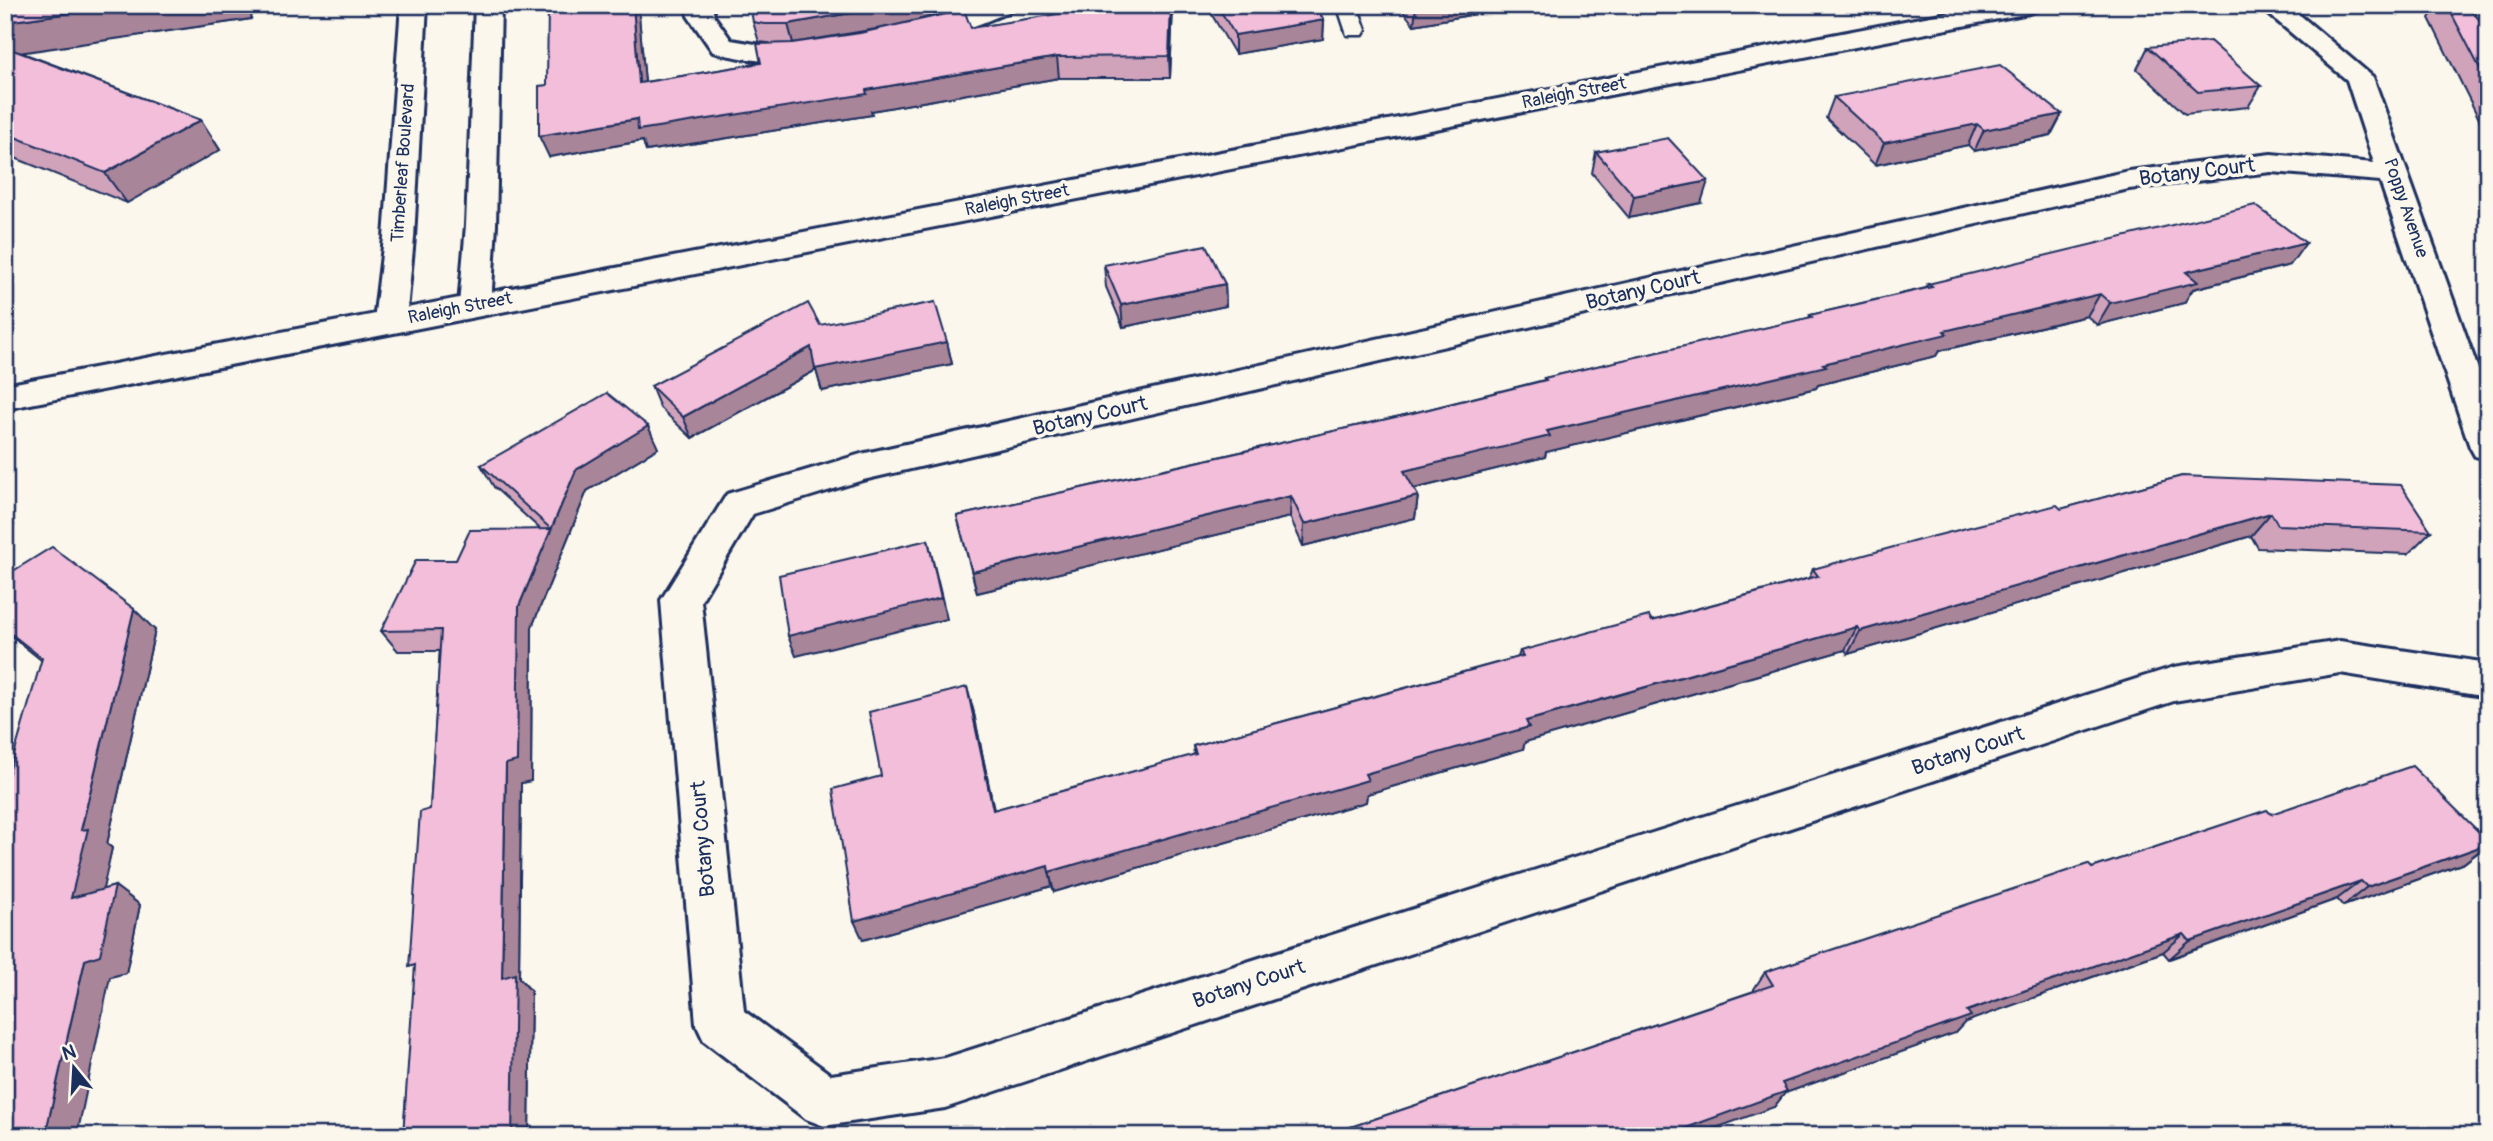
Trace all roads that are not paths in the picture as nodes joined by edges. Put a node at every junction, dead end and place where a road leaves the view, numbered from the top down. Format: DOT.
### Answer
graph roads {
  1 [pos="414,5"];
  2 [pos="488,5"];
  3 [pos="1004,5"];
  4 [pos="1347,5"];
  5 [pos="2029,5"];
  6 [pos="2271,5"];
  7 [pos="700,11"];
  8 [pos="1355,30"];
  9 [pos="895,36"];
  10 [pos="841,46"];
  11 [pos="2395,173"];
  12 [pos="475,305"];
  13 [pos="390,321"];
  14 [pos="5,397"];
  15 [pos="2488,447"];
  16 [pos="2488,680"];
  1 -- 13 [label="street, Timberleaf Boulevard"];
  2 -- 12 [label="street"];
  3 -- 9 [label="street"];
  4 -- 8 [label="lane"];
  5 -- 12 [label="street, Raleigh Street"];
  6 -- 11 [label="street, Poppy Avenue"];
  7 -- 10 [label="street"];
  11 -- 15 [label="street, Poppy Avenue"];
  11 -- 16 [label="street, Botany Court"];
  12 -- 13 [label="street, Raleigh Street"];
  13 -- 14 [label="street, Raleigh Street"];
}
